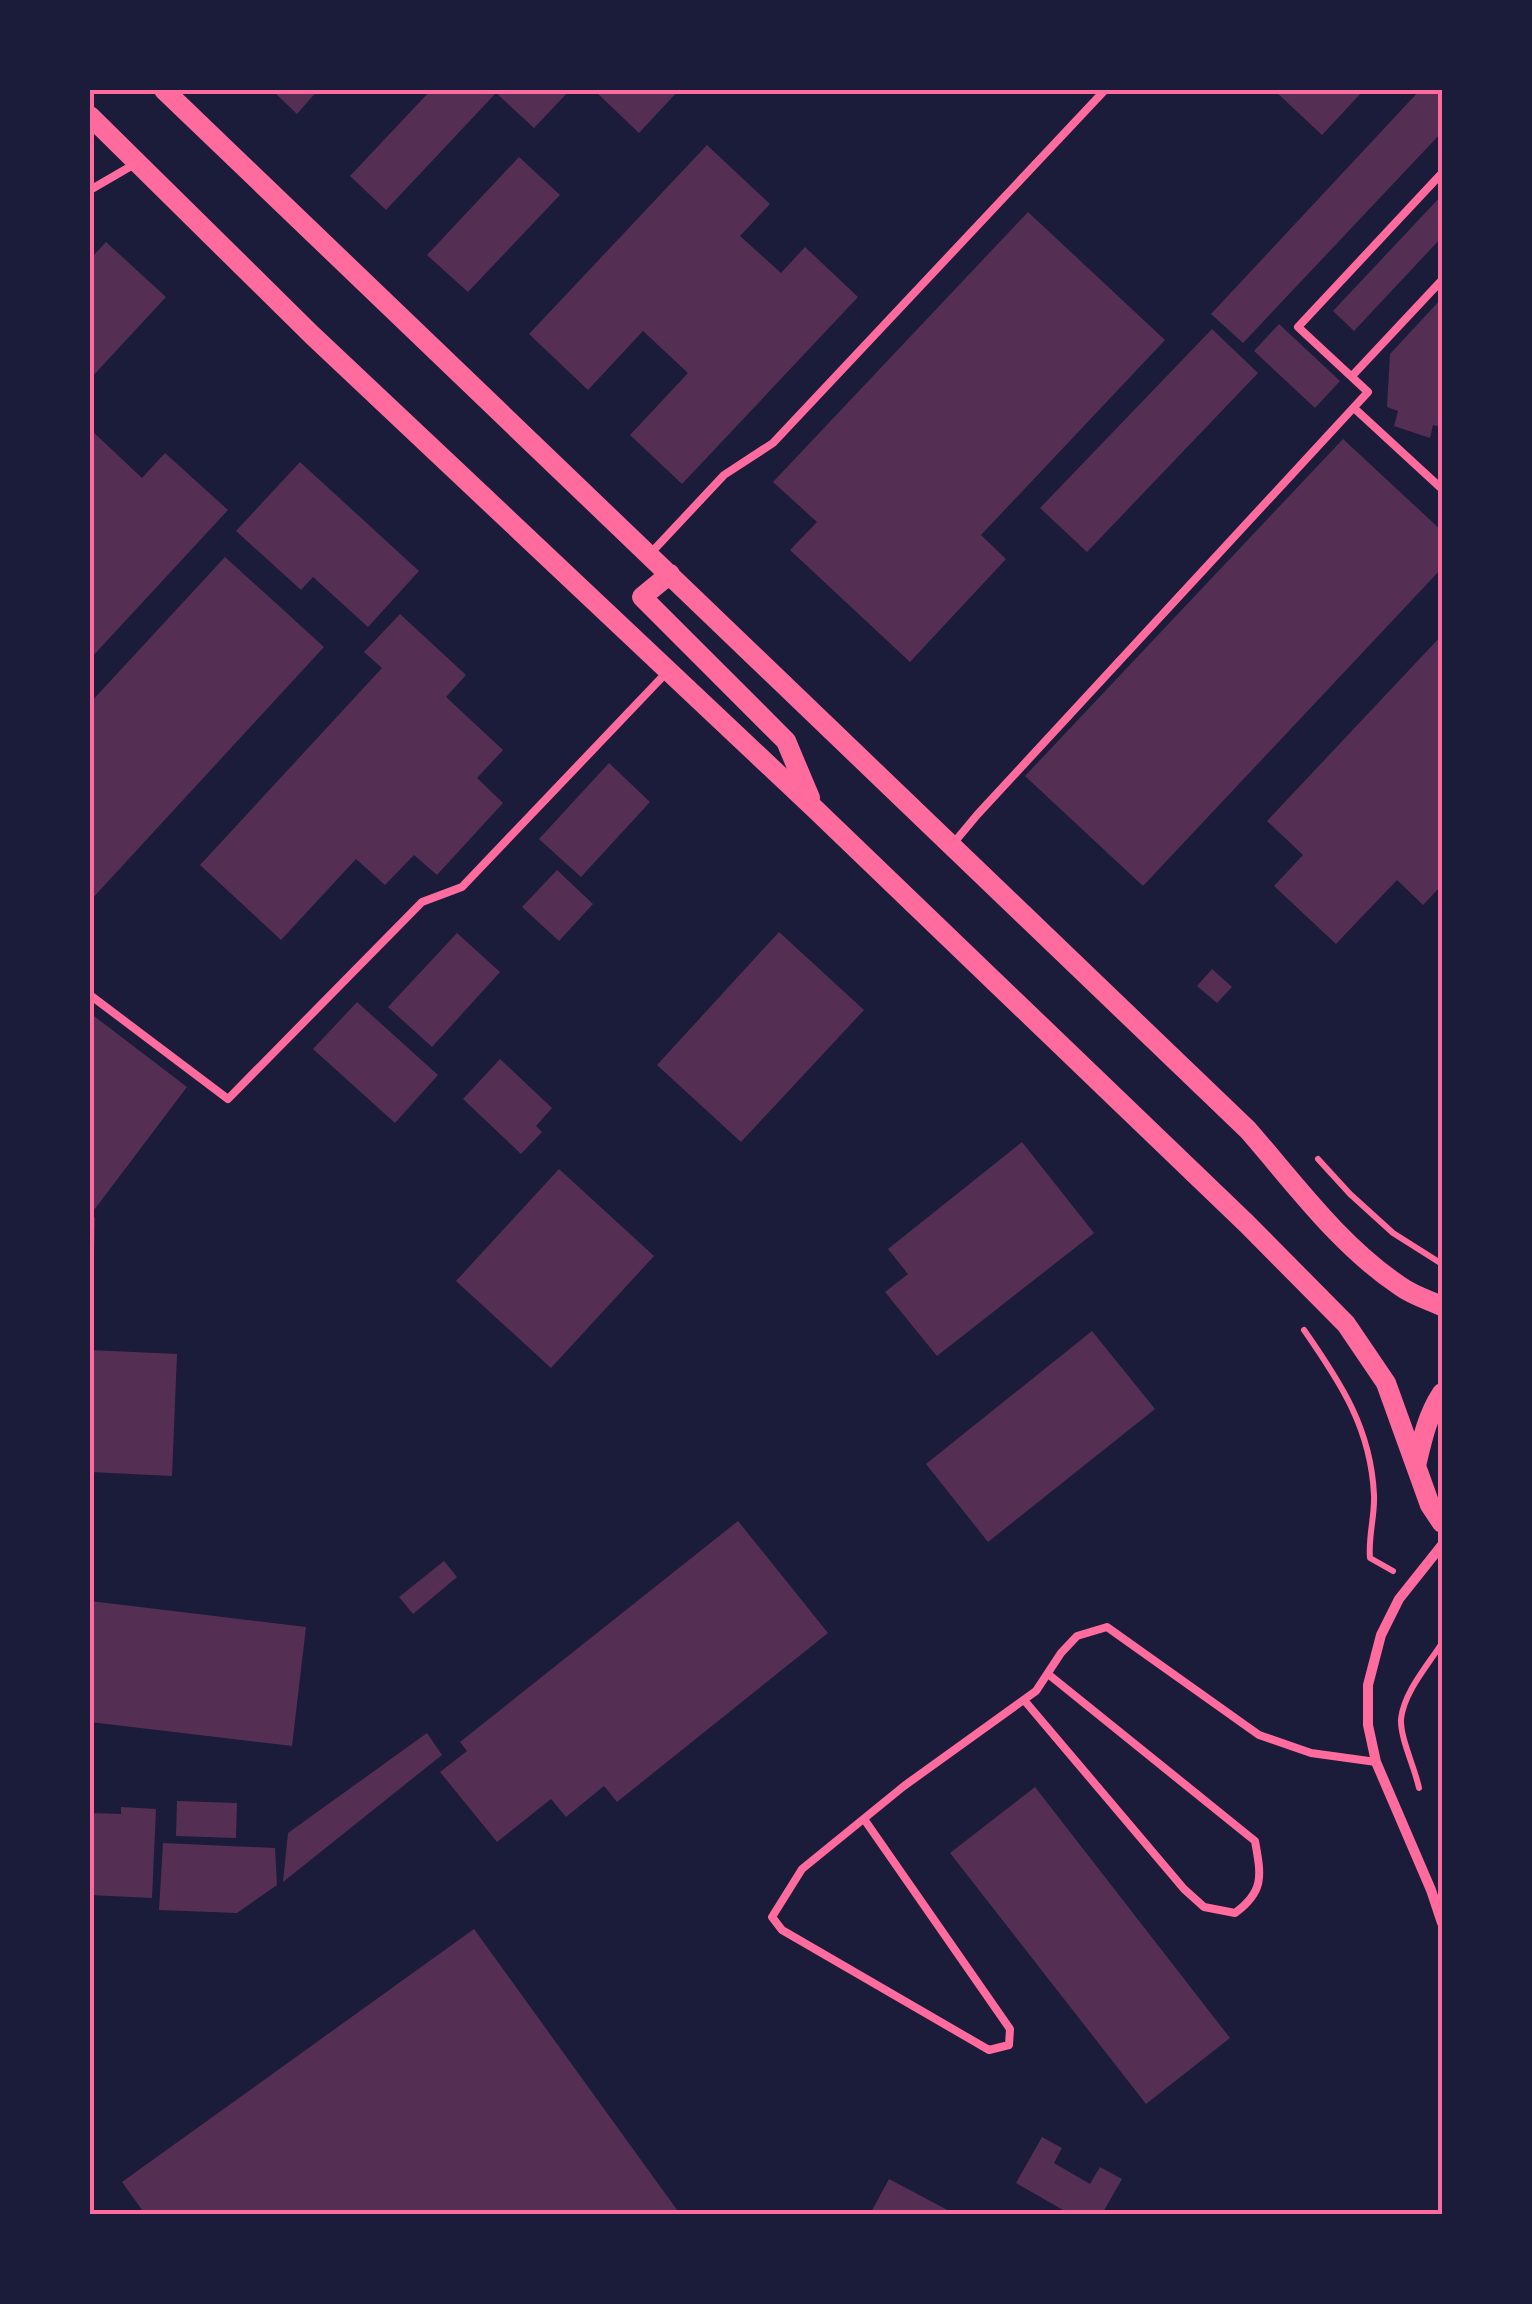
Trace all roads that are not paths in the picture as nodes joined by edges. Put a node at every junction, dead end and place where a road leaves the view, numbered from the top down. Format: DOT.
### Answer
graph roads {
  1 [pos="164,90"];
  2 [pos="1105,90"];
  3 [pos="90,116"];
  4 [pos="137,163"];
  5 [pos="1442,173"];
  6 [pos="90,190"];
  7 [pos="1442,280"];
  8 [pos="1352,376"];
  9 [pos="1354,408"];
  10 [pos="1442,489"];
  11 [pos="650,556"];
  12 [pos="670,574"];
  13 [pos="668,671"];
  14 [pos="815,809"];
  15 [pos="952,846"];
  16 [pos="90,995"];
  17 [pos="1442,1306"];
  18 [pos="1442,1393"];
  19 [pos="1416,1468"];
  20 [pos="1442,1523"];
  21 [pos="1442,1546"];
  22 [pos="1048,1674"];
  23 [pos="1024,1700"];
  24 [pos="1376,1762"];
  25 [pos="864,1819"];
  26 [pos="1442,1922"];
  1 -- 11 [label="main road"];
  2 -- 11 [label="lane"];
  3 -- 4 [label="main road"];
  4 -- 6 [label="lane"];
  4 -- 13 [label="main road"];
  5 -- 8 [label="lane"];
  7 -- 8 [label="lane"];
  8 -- 9 [label="lane"];
  9 -- 10 [label="lane"];
  9 -- 15 [label="lane"];
  11 -- 12 [label="main road"];
  12 -- 14 [label="main road"];
  12 -- 15 [label="main road"];
  13 -- 14 [label="main road"];
  13 -- 16 [label="lane"];
  14 -- 19 [label="main road"];
  15 -- 17 [label="main road"];
  18 -- 19 [label="main road"];
  19 -- 20 [label="main road"];
  21 -- 24 [label="street"];
  22 -- 23 [label="lane"];
  22 -- 23 [label="lane"];
  22 -- 24 [label="lane"];
  23 -- 25 [label="lane"];
  24 -- 26 [label="street"];
  25 -- 25 [label="lane"];
}
